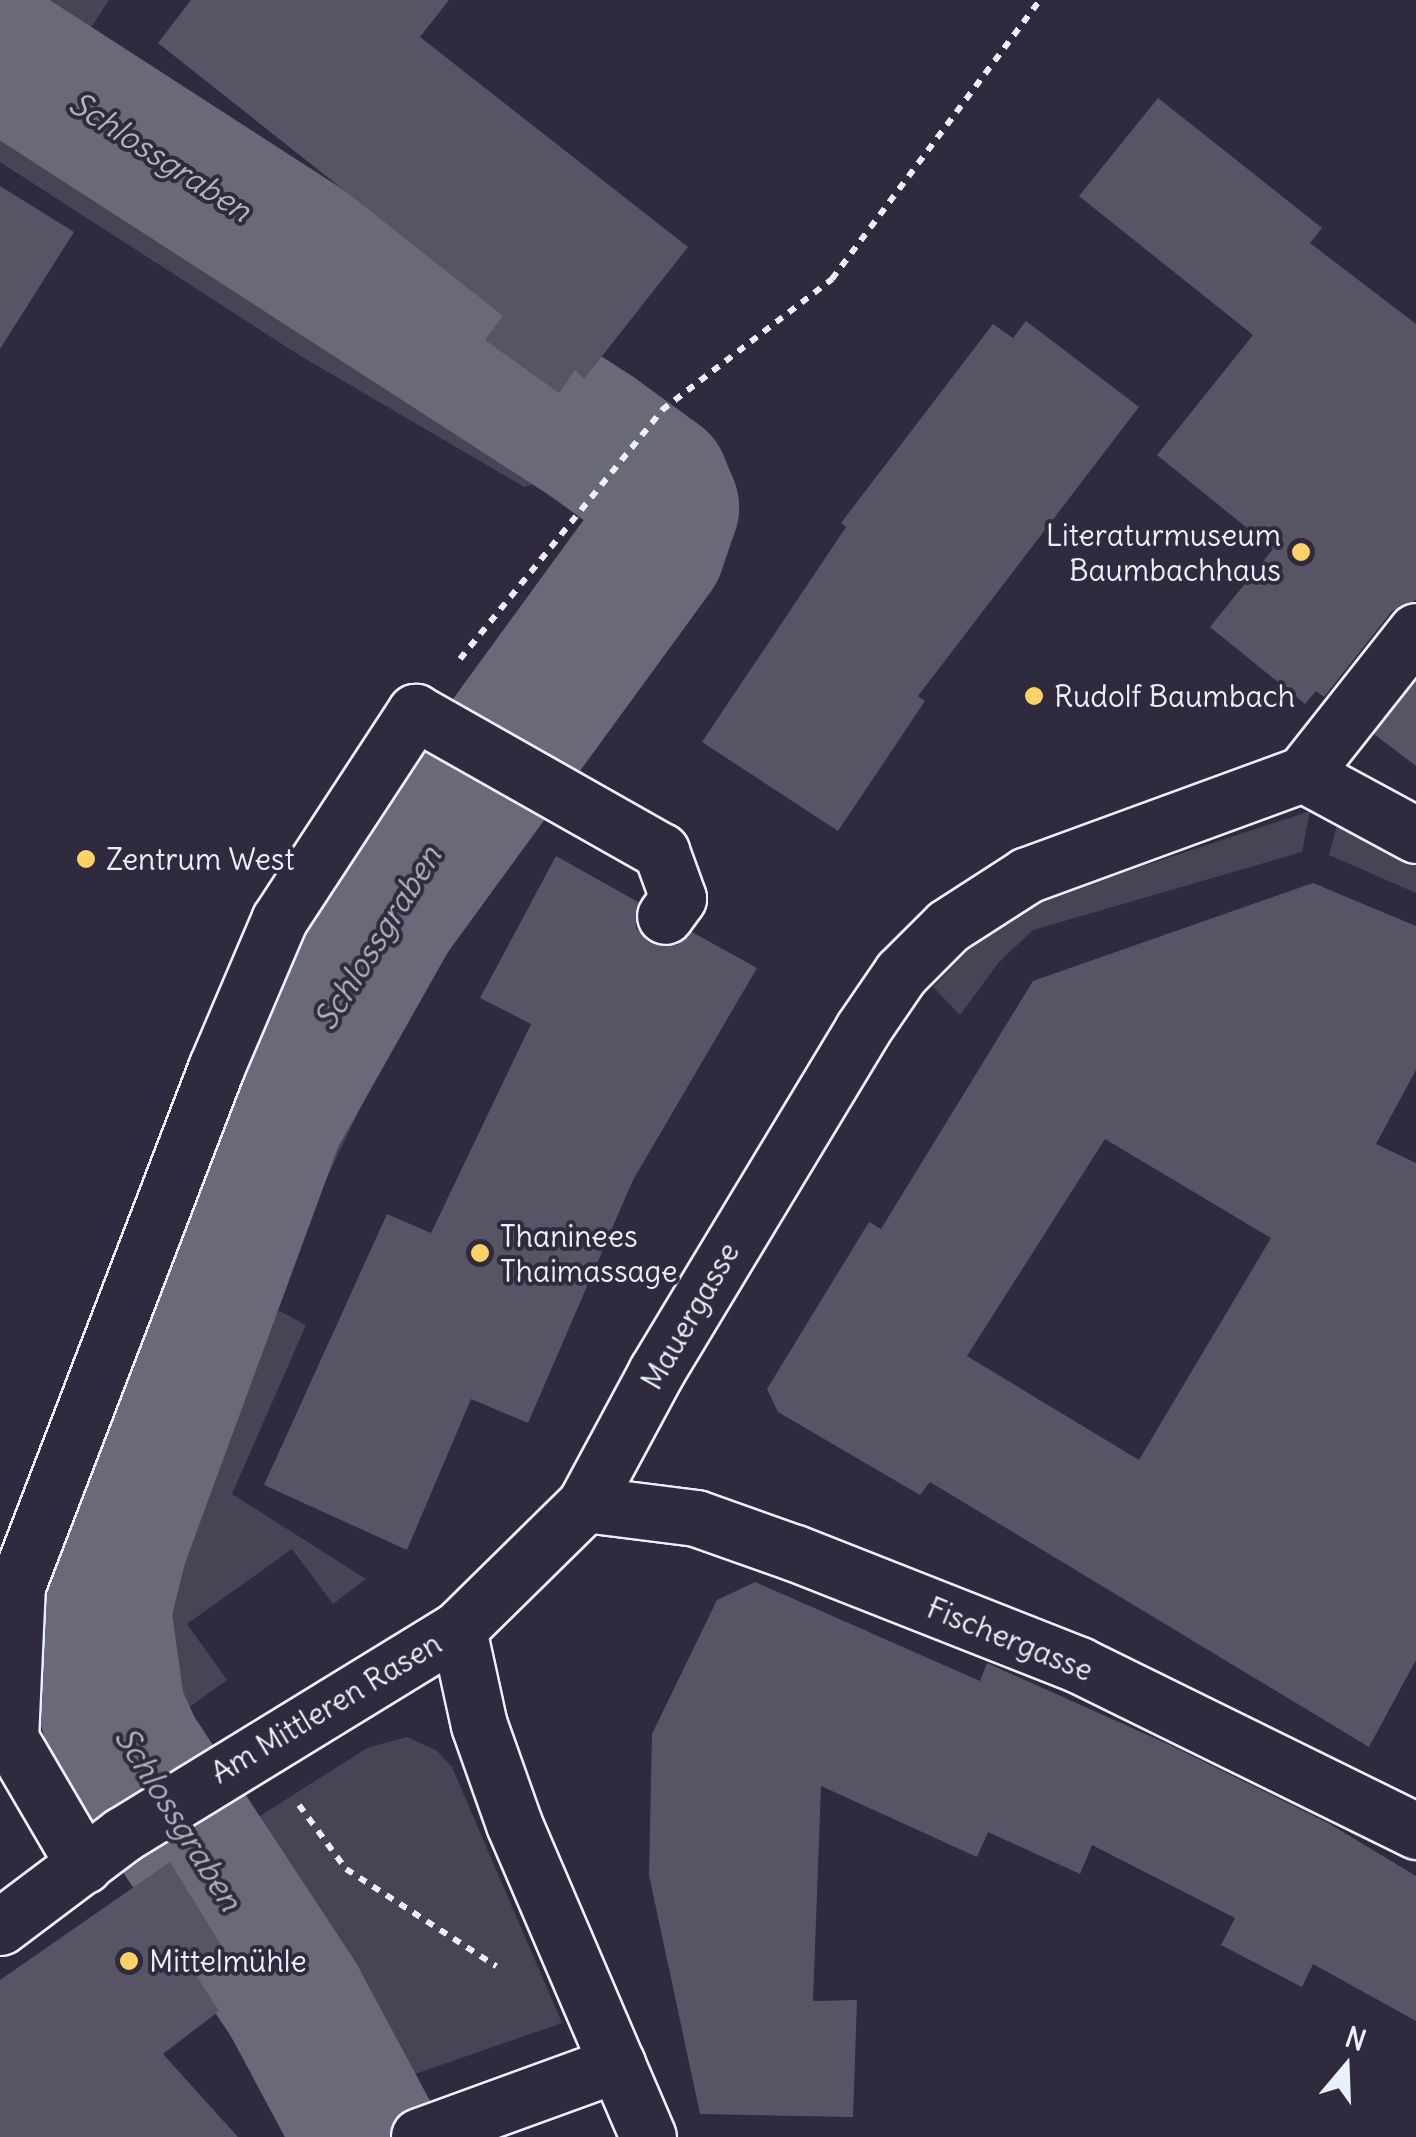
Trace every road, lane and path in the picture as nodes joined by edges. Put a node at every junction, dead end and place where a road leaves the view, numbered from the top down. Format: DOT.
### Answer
graph roads {
  1 [pos="1040,0"];
  2 [pos="1416,631"];
  3 [pos="430,722"];
  4 [pos="1303,774"];
  5 [pos="1416,836"];
  6 [pos="665,916"];
  7 [pos="585,1504"];
  8 [pos="458,1629"];
  9 [pos="5,1730"];
  10 [pos="246,1756"];
  11 [pos="1416,1831"];
  12 [pos="103,1850"];
  13 [pos="0,1927"];
  14 [pos="508,1977"];
  15 [pos="617,2064"];
  16 [pos="419,2136"];
  17 [pos="648,2137"];
  1 -- 3 [label="path"];
  2 -- 4 [label="street"];
  3 -- 6 [label="street"];
  3 -- 9 [label="street"];
  4 -- 5 [label="street"];
  4 -- 7 [label="street, Mauergasse"];
  7 -- 8 [label="street, Mauergasse"];
  7 -- 11 [label="street, Fischergasse"];
  8 -- 10 [label="street, Am Mittleren Rasen"];
  8 -- 15 [label="street"];
  9 -- 12 [label="street"];
  10 -- 12 [label="street, Am Mittleren Rasen"];
  10 -- 14 [label="path"];
  12 -- 13 [label="street, Am Mittleren Rasen"];
  15 -- 16 [label="street"];
  15 -- 17 [label="street"];
}
